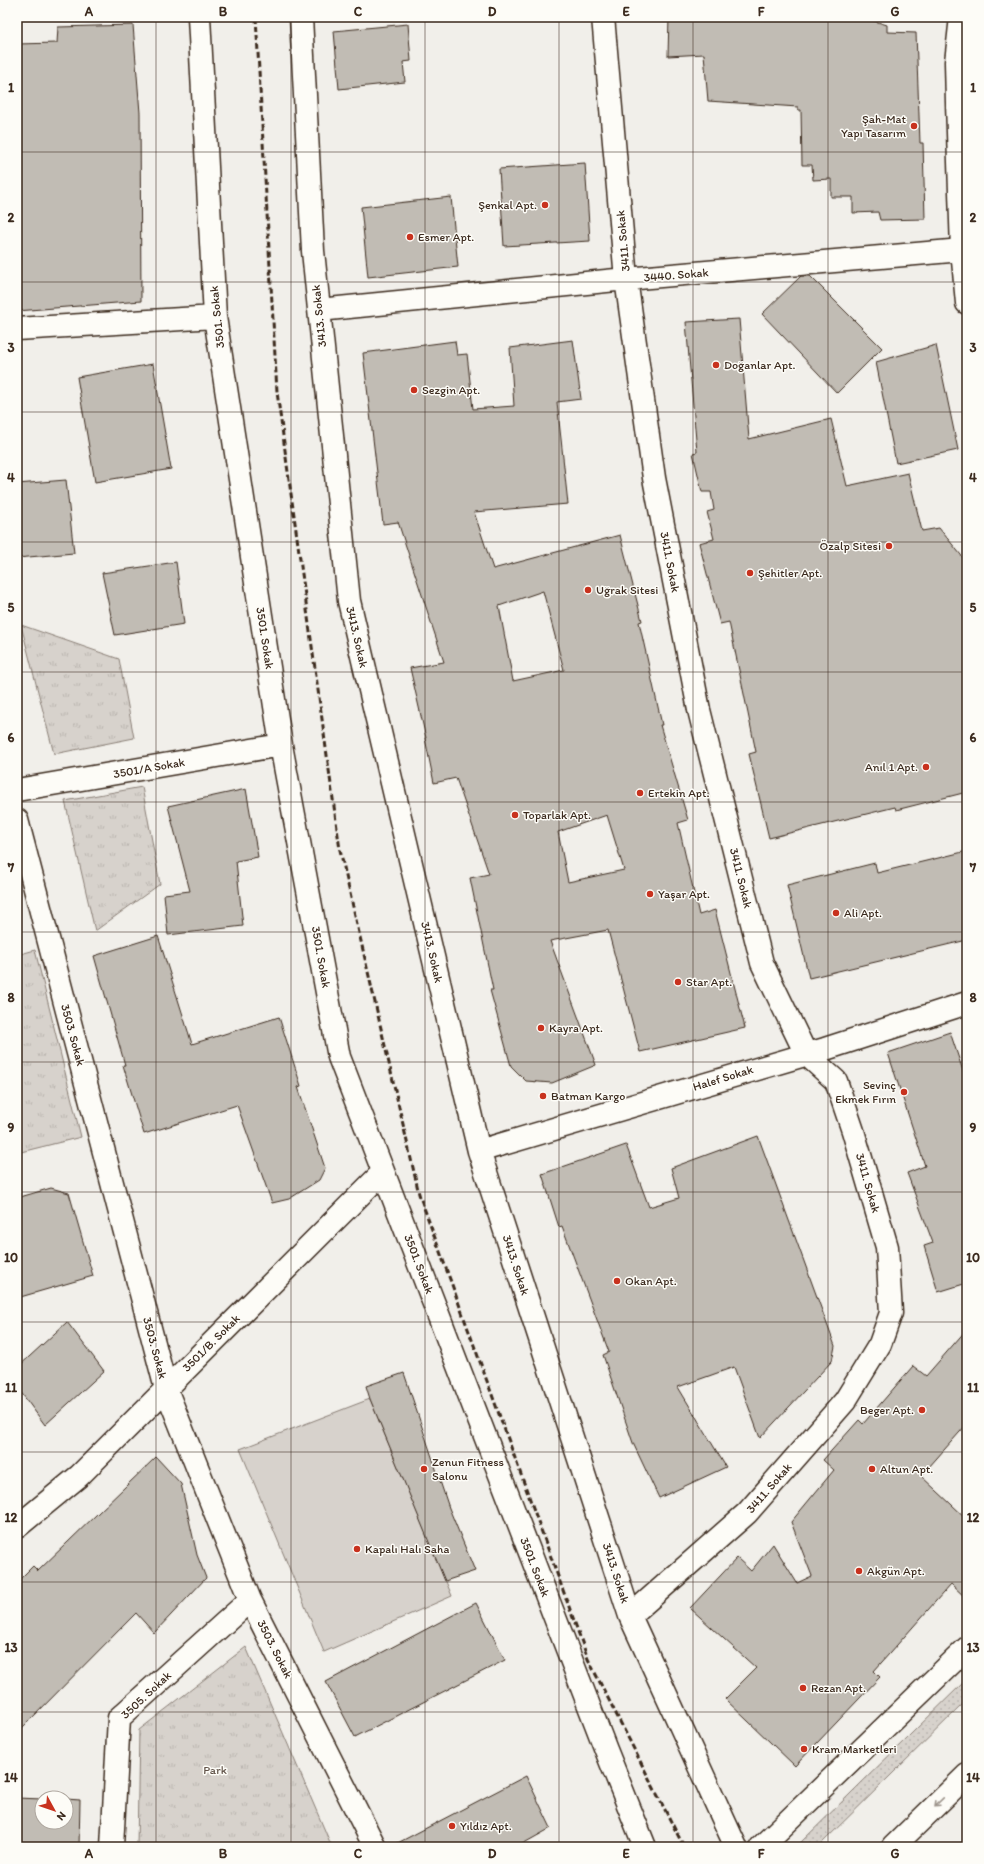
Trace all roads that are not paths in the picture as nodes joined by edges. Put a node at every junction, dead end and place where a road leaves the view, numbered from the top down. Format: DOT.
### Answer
graph roads {
  1 [pos="199,17"];
  2 [pos="302,17"];
  3 [pos="603,17"];
  4 [pos="962,17"];
  5 [pos="965,250"];
  6 [pos="626,279"];
  7 [pos="967,303"];
  8 [pos="319,310"];
  9 [pos="215,317"];
  10 [pos="17,329"];
  11 [pos="282,745"];
  12 [pos="17,790"];
  13 [pos="17,820"];
  14 [pos="967,1003"];
  15 [pos="806,1054"];
  16 [pos="479,1150"];
  17 [pos="383,1172"];
  18 [pos="166,1389"];
  19 [pos="17,1527"];
  20 [pos="250,1600"];
  21 [pos="630,1616"];
  22 [pos="967,1648"];
  23 [pos="967,1775"];
  24 [pos="112,1847"];
  25 [pos="375,1847"];
  26 [pos="645,1847"];
  27 [pos="736,1847"];
  28 [pos="761,1847"];
  29 [pos="893,1847"];
  1 -- 9 [label="street, 3501. Sokak"];
  2 -- 8 [label="street, 3413. Sokak"];
  3 -- 6 [label="street, 3411. Sokak"];
  4 -- 5 [label="street"];
  5 -- 6 [label="street, 3440. Sokak"];
  5 -- 7 [label="street"];
  6 -- 8 [label="street, 3440. Sokak"];
  6 -- 15 [label="street, 3411. Sokak"];
  8 -- 16 [label="street, 3413. Sokak"];
  9 -- 10 [label="street"];
  9 -- 11 [label="street, 3501. Sokak"];
  11 -- 12 [label="street, 3501/A Sokak"];
  11 -- 17 [label="street, 3501. Sokak"];
  13 -- 18 [label="street, 3503. Sokak"];
  14 -- 15 [label="street, Halef Sokak"];
  15 -- 16 [label="street, Halef Sokak"];
  15 -- 21 [label="street, 3411. Sokak"];
  16 -- 21 [label="street, 3413. Sokak"];
  17 -- 18 [label="street, 3501/B. Sokak"];
  17 -- 26 [label="street, 3501. Sokak"];
  18 -- 19 [label="street, 3501/B. Sokak"];
  18 -- 20 [label="street, 3503. Sokak"];
  20 -- 24 [label="street, 3505. Sokak"];
  20 -- 25 [label="street, 3503. Sokak"];
  21 -- 27 [label="street, 3413. Sokak"];
  22 -- 28 [label="street"];
  23 -- 29 [label="street, one-way"];
}
